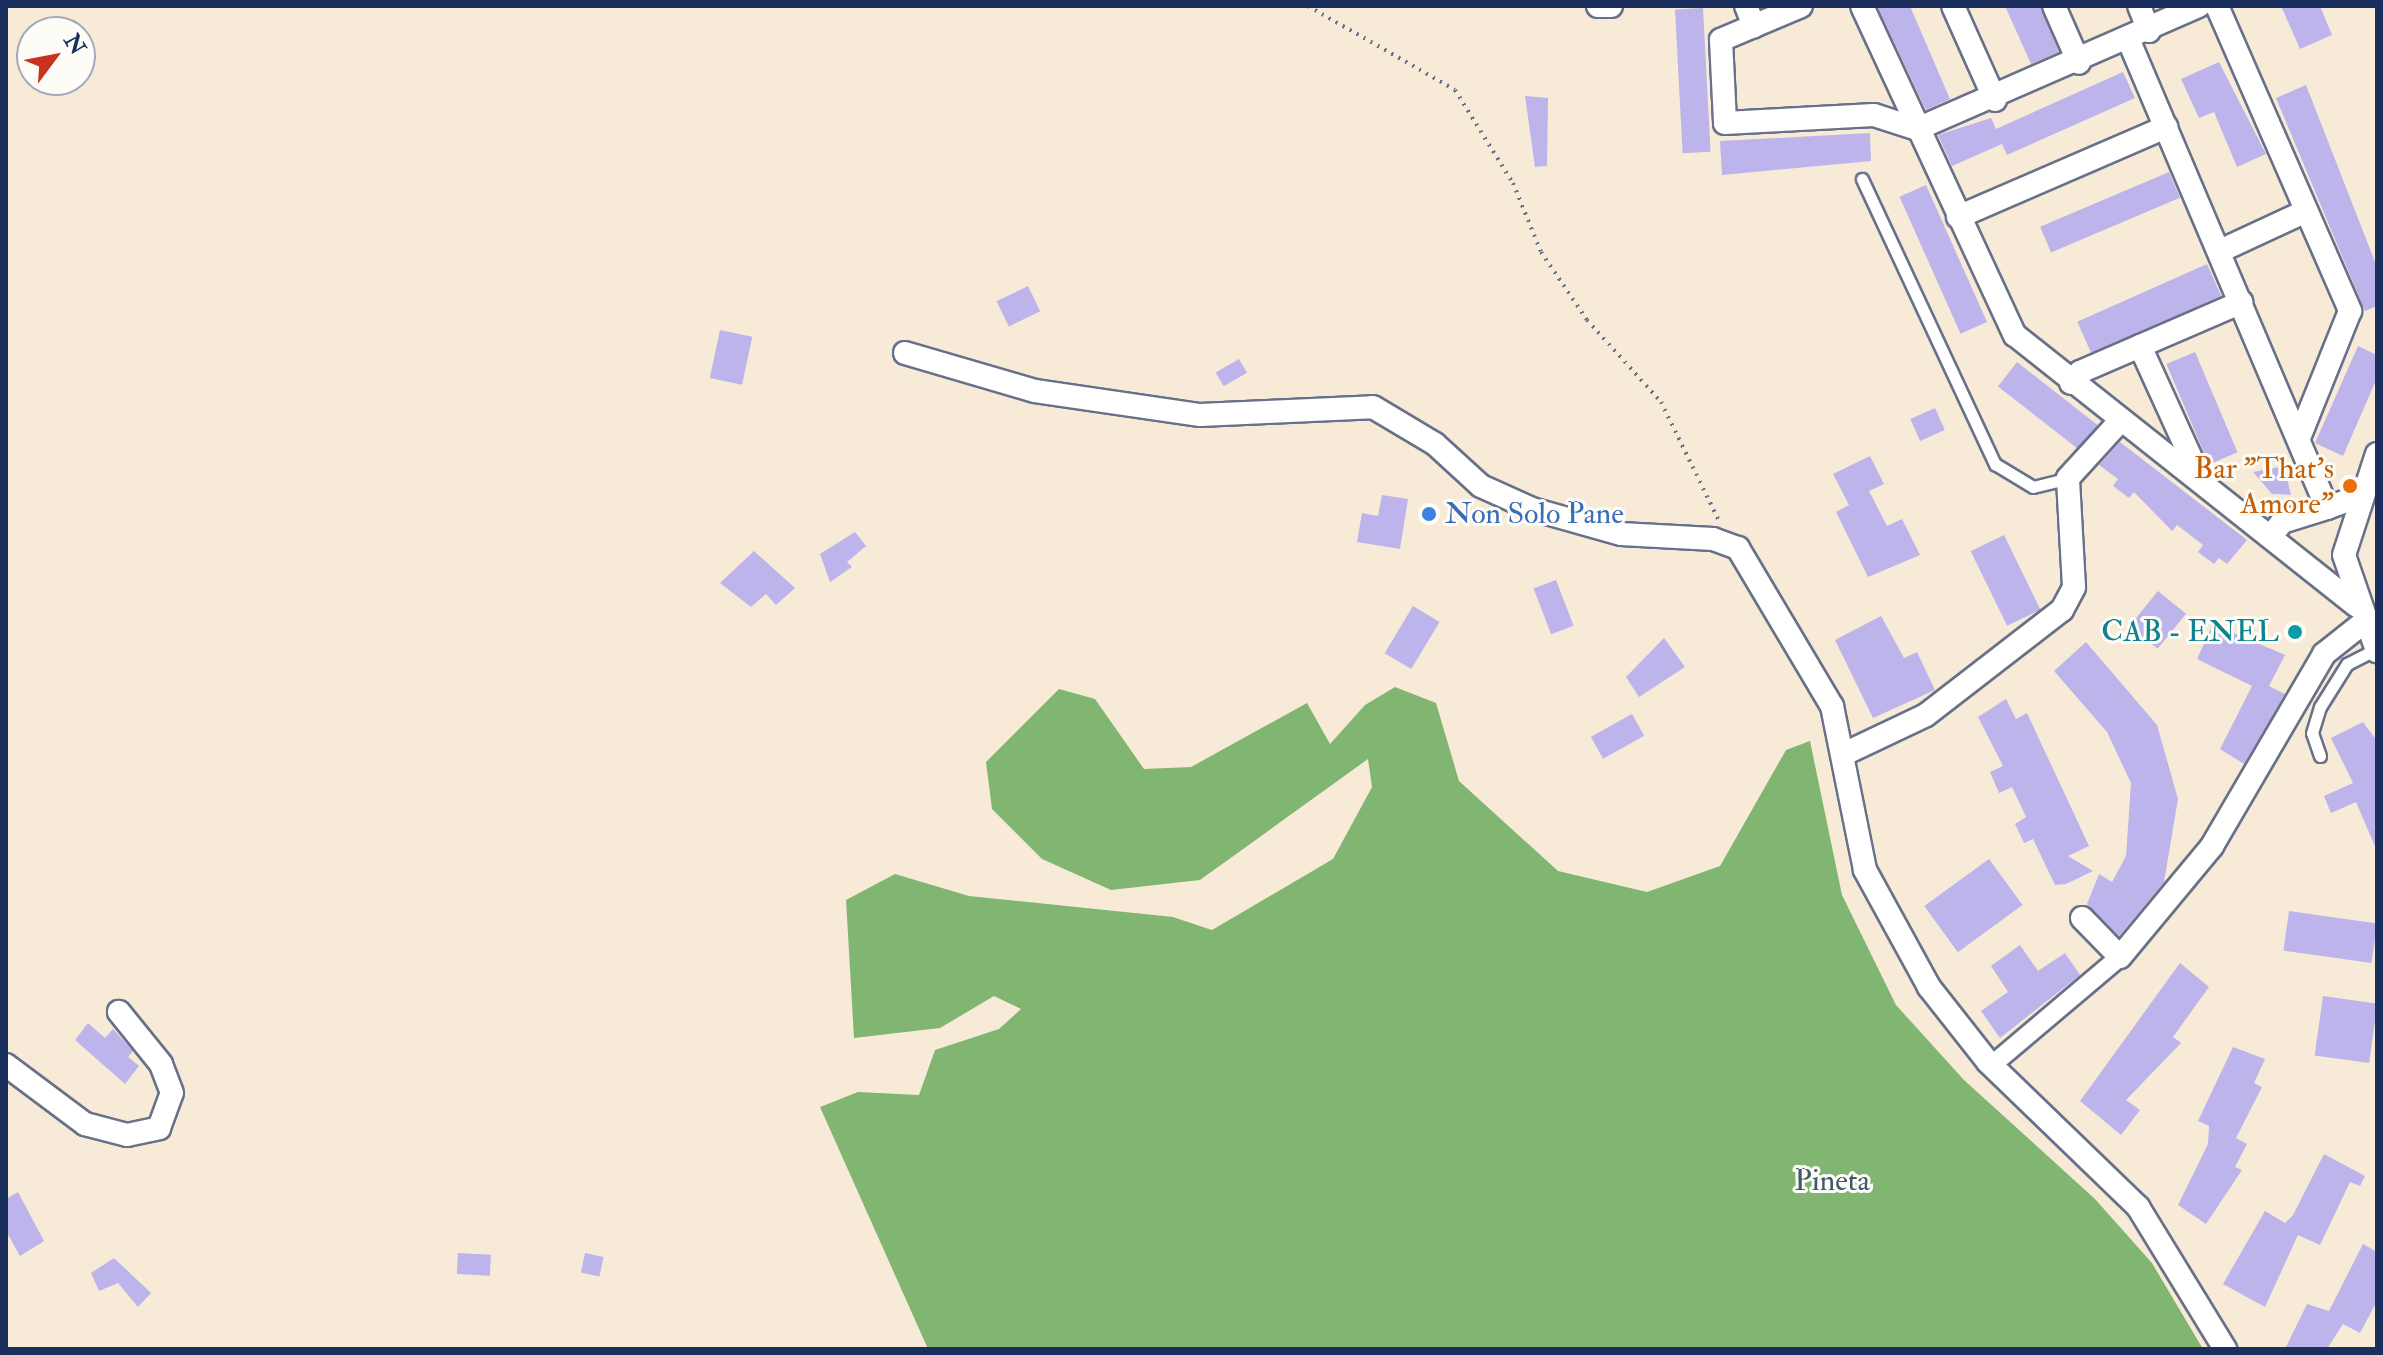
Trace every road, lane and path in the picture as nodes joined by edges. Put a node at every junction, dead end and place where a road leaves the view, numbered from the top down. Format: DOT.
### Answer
graph roads {
  1 [pos="1308,6"];
  2 [pos="1598,6"];
  3 [pos="1611,6"];
  4 [pos="1801,6"];
  5 [pos="1862,6"];
  6 [pos="1953,6"];
  7 [pos="2054,6"];
  8 [pos="2139,6"];
  9 [pos="2199,6"];
  10 [pos="2217,6"];
  11 [pos="1750,16"];
  12 [pos="2139,36"];
  13 [pos="2079,63"];
  14 [pos="1995,100"];
  15 [pos="2166,127"];
  16 [pos="1917,129"];
  17 [pos="1862,179"];
  18 [pos="2306,211"];
  19 [pos="1958,217"];
  20 [pos="2220,251"];
  21 [pos="2242,302"];
  22 [pos="2140,346"];
  23 [pos="905,353"];
  24 [pos="2071,383"];
  25 [pos="2120,421"];
  26 [pos="2299,438"];
  27 [pos="2377,454"];
  28 [pos="2068,478"];
  29 [pos="2204,488"];
  30 [pos="2358,497"];
  31 [pos="2327,508"];
  32 [pos="2270,537"];
  33 [pos="1738,548"];
  34 [pos="2360,614"];
  35 [pos="2376,650"];
  36 [pos="1844,754"];
  37 [pos="2320,756"];
  38 [pos="2082,918"];
  39 [pos="2120,957"];
  40 [pos="119,1012"];
  41 [pos="6,1065"];
  42 [pos="1992,1065"];
  43 [pos="2225,1349"];
  1 -- 33 [label="path"];
  2 -- 3 [label="street"];
  4 -- 11 [label="street"];
  5 -- 16 [label="street"];
  6 -- 14 [label="street"];
  7 -- 13 [label="street"];
  8 -- 12 [label="street"];
  9 -- 12 [label="street"];
  10 -- 18 [label="street"];
  11 -- 16 [label="street"];
  12 -- 13 [label="street"];
  12 -- 15 [label="street"];
  13 -- 14 [label="street"];
  14 -- 16 [label="street"];
  15 -- 19 [label="street"];
  15 -- 20 [label="street"];
  16 -- 19 [label="street"];
  17 -- 28 [label="lane"];
  18 -- 20 [label="street"];
  18 -- 26 [label="street"];
  19 -- 24 [label="street"];
  20 -- 21 [label="street"];
  21 -- 22 [label="street"];
  21 -- 26 [label="street"];
  22 -- 24 [label="street"];
  22 -- 29 [label="street"];
  23 -- 33 [label="street"];
  24 -- 25 [label="street"];
  25 -- 28 [label="street"];
  25 -- 29 [label="street"];
  26 -- 31 [label="street"];
  27 -- 30 [label="street"];
  28 -- 36 [label="street"];
  29 -- 32 [label="street"];
  30 -- 31 [label="street"];
  30 -- 34 [label="street"];
  31 -- 32 [label="street"];
  32 -- 34 [label="street"];
  33 -- 36 [label="street"];
  34 -- 35 [label="street"];
  34 -- 39 [label="street"];
  35 -- 37 [label="lane"];
  36 -- 42 [label="street"];
  38 -- 39 [label="street"];
  39 -- 42 [label="street"];
  40 -- 41 [label="street"];
  42 -- 43 [label="street"];
}
